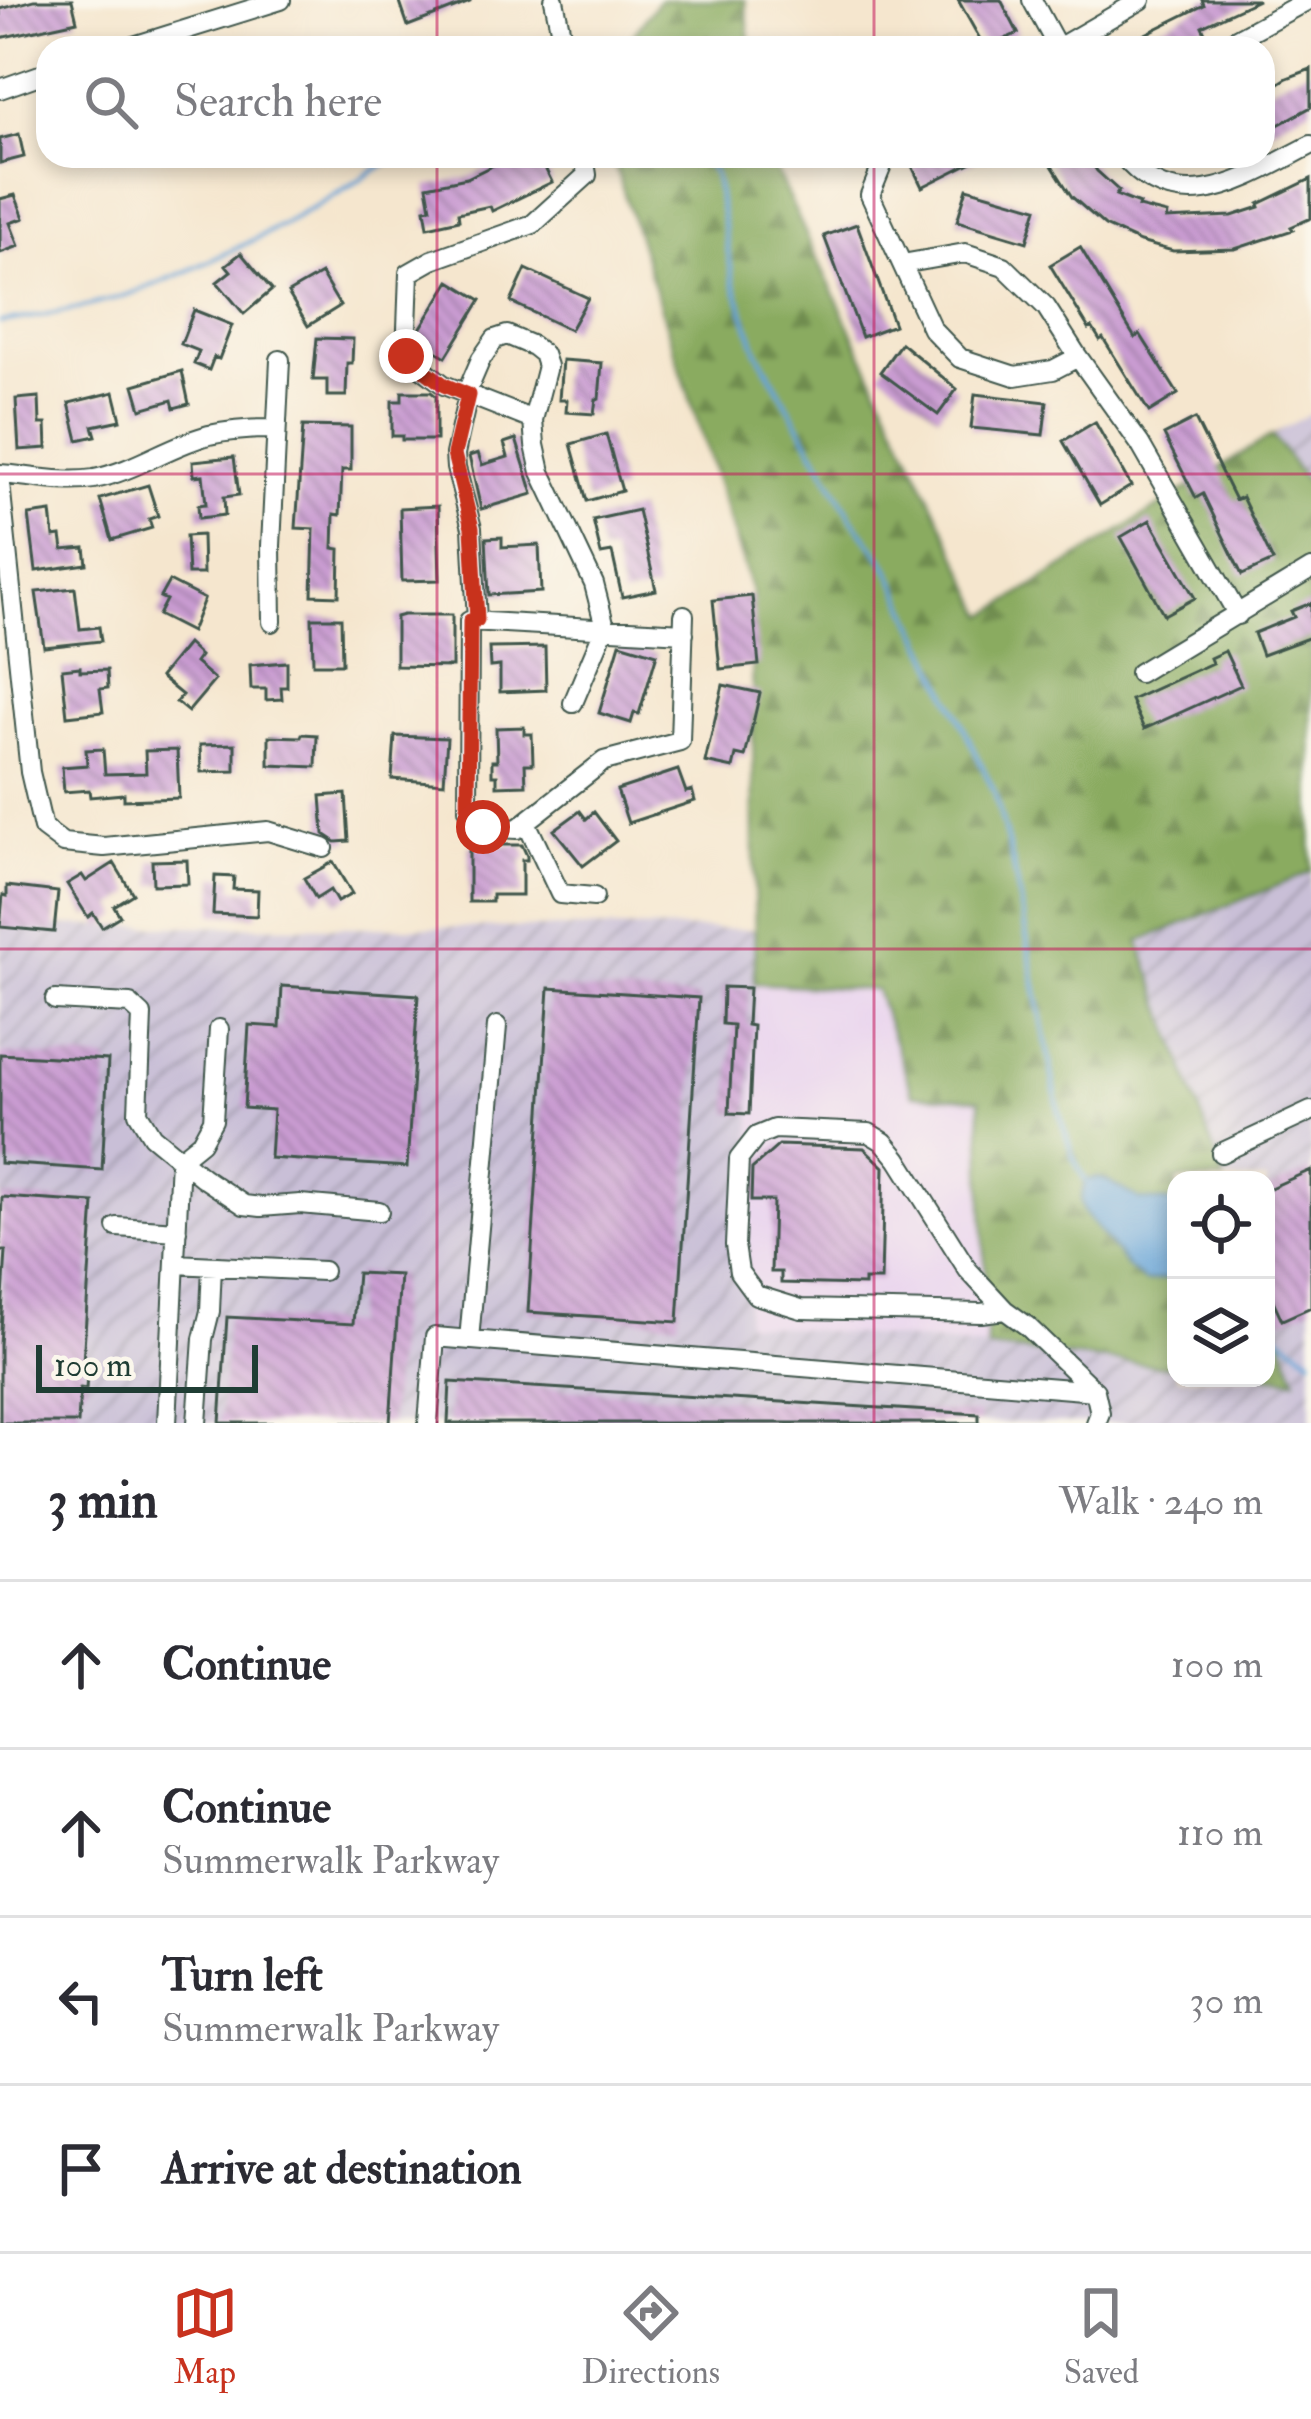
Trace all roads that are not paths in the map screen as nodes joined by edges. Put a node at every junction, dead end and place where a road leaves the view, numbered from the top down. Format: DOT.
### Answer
graph roads {
  1 [pos="281,0"];
  2 [pos="554,0"];
  3 [pos="1032,0"];
  4 [pos="1141,0"];
  5 [pos="1308,0"];
  6 [pos="166,36"];
  7 [pos="562,36"];
  8 [pos="1052,36"];
  9 [pos="1079,36"];
  10 [pos="1242,36"];
  11 [pos="36,76"];
  12 [pos="0,88"];
  13 [pos="1311,146"];
  14 [pos="1275,164"];
  15 [pos="586,168"];
  16 [pos="881,168"];
  17 [pos="1133,168"];
  18 [pos="1267,168"];
  19 [pos="902,264"];
  20 [pos="1078,358"];
  21 [pos="280,360"];
  22 [pos="467,394"];
  23 [pos="533,421"];
  24 [pos="275,429"];
  25 [pos="0,479"];
  26 [pos="1311,569"];
  27 [pos="1238,615"];
  28 [pos="473,621"];
  29 [pos="272,622"];
  30 [pos="605,627"];
  31 [pos="1139,673"];
  32 [pos="573,704"];
  33 [pos="526,822"];
  34 [pos="324,848"];
  35 [pos="594,897"];
  36 [pos="55,1000"];
  37 [pos="497,1026"];
  38 [pos="219,1028"];
  39 [pos="1311,1111"];
  40 [pos="1221,1153"];
  41 [pos="180,1159"];
  42 [pos="379,1211"];
  43 [pos="117,1227"];
  44 [pos="177,1231"];
  45 [pos="175,1264"];
  46 [pos="212,1266"];
  47 [pos="323,1271"];
  48 [pos="1005,1310"];
  49 [pos="469,1340"];
  50 [pos="1095,1391"];
  51 [pos="167,1423"];
  52 [pos="197,1423"];
  53 [pos="428,1423"];
  54 [pos="1096,1423"];
  1 -- 6 [label="street"];
  2 -- 7 [label="street"];
  3 -- 8 [label="street"];
  4 -- 9 [label="street"];
  5 -- 10 [label="street"];
  11 -- 12 [label="street"];
  13 -- 14 [label="street"];
  15 -- 22 [label="street"];
  16 -- 19 [label="street"];
  17 -- 18 [label="street"];
  19 -- 20 [label="street"];
  19 -- 20 [label="street"];
  20 -- 27 [label="street"];
  21 -- 24 [label="street"];
  22 -- 23 [label="street"];
  22 -- 23 [label="street"];
  22 -- 28 [label="street"];
  23 -- 30 [label="street"];
  24 -- 25 [label="street"];
  24 -- 29 [label="street"];
  25 -- 34 [label="street"];
  26 -- 27 [label="street"];
  27 -- 31 [label="street"];
  28 -- 30 [label="street"];
  28 -- 33 [label="street"];
  30 -- 32 [label="street"];
  30 -- 33 [label="street"];
  33 -- 35 [label="street"];
  36 -- 41 [label="street"];
  37 -- 49 [label="street"];
  38 -- 41 [label="street"];
  39 -- 40 [label="street"];
  41 -- 42 [label="street"];
  41 -- 44 [label="street"];
  43 -- 44 [label="street"];
  44 -- 45 [label="street"];
  45 -- 46 [label="street"];
  45 -- 51 [label="street"];
  46 -- 47 [label="street"];
  46 -- 52 [label="street"];
  48 -- 48 [label="street"];
  48 -- 50 [label="street"];
  49 -- 50 [label="street"];
  49 -- 53 [label="street"];
  50 -- 54 [label="street"];
}
